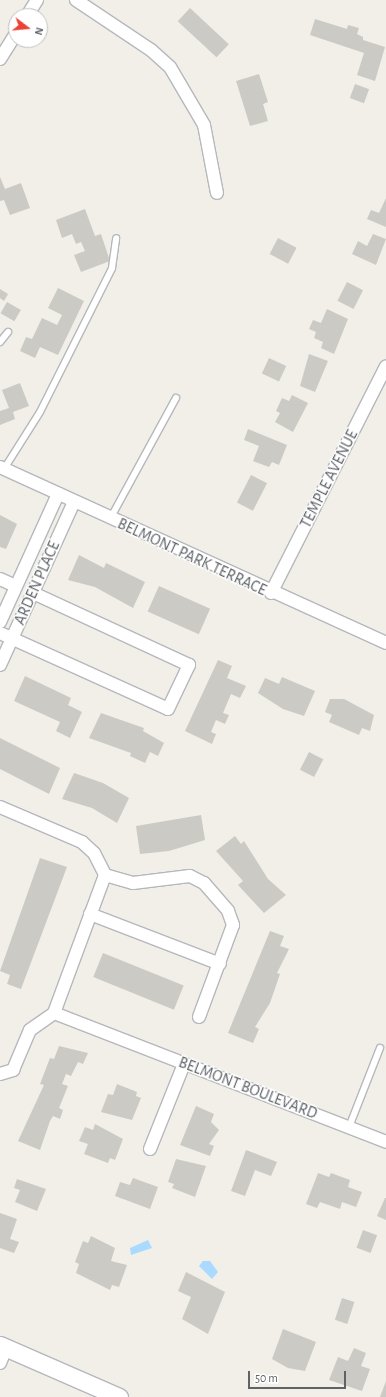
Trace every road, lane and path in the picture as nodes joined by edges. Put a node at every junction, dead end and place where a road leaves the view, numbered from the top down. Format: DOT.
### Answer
graph roads {
  1 [pos="76,0"];
  2 [pos="8,46"];
  3 [pos="0,59"];
  4 [pos="217,193"];
  5 [pos="116,238"];
  6 [pos="8,332"];
  7 [pos="0,342"];
  8 [pos="386,366"];
  9 [pos="176,398"];
  10 [pos="2,468"];
  11 [pos="58,494"];
  12 [pos="74,502"];
  13 [pos="110,519"];
  14 [pos="0,579"];
  15 [pos="16,586"];
  16 [pos="33,592"];
  17 [pos="271,593"];
  18 [pos="0,622"];
  19 [pos="0,633"];
  20 [pos="12,639"];
  21 [pos="386,643"];
  22 [pos="0,665"];
  23 [pos="0,807"];
  24 [pos="105,875"];
  25 [pos="90,914"];
  26 [pos="220,964"];
  27 [pos="54,1013"];
  28 [pos="199,1017"];
  29 [pos="380,1048"];
  30 [pos="184,1064"];
  31 [pos="0,1074"];
  32 [pos="349,1127"];
  33 [pos="386,1142"];
  34 [pos="150,1149"];
  35 [pos="3,1346"];
  36 [pos="0,1364"];
  37 [pos="119,1397"];
  1 -- 4 [label="street"];
  2 -- 3 [label="street"];
  5 -- 10 [label="lane"];
  6 -- 7 [label="lane"];
  8 -- 17 [label="street, TEMPLE AVENUE"];
  9 -- 13 [label="lane"];
  10 -- 11 [label="street, BELMONT PARK TERRACE"];
  11 -- 12 [label="street, BELMONT PARK TERRACE"];
  11 -- 15 [label="street, ARDEN PLACE"];
  12 -- 13 [label="street, BELMONT PARK TERRACE"];
  12 -- 16 [label="street, ARDEN PLACE"];
  13 -- 17 [label="street, BELMONT PARK TERRACE"];
  14 -- 15 [label="street"];
  15 -- 18 [label="street, ARDEN PLACE"];
  16 -- 20 [label="street, ARDEN PLACE"];
  16 -- 20 [label="street"];
  17 -- 21 [label="street, BELMONT PARK TERRACE"];
  19 -- 20 [label="street"];
  20 -- 22 [label="street, ARDEN PLACE"];
  23 -- 24 [label="street"];
  24 -- 25 [label="street"];
  24 -- 26 [label="street"];
  25 -- 26 [label="street"];
  25 -- 27 [label="street"];
  26 -- 28 [label="street"];
  27 -- 30 [label="street, BELMONT BOULEVARD"];
  27 -- 31 [label="street"];
  29 -- 32 [label="lane"];
  30 -- 32 [label="street, BELMONT BOULEVARD"];
  30 -- 34 [label="street"];
  32 -- 33 [label="street, BELMONT BOULEVARD"];
  35 -- 36 [label="street"];
  35 -- 37 [label="main road"];
}
